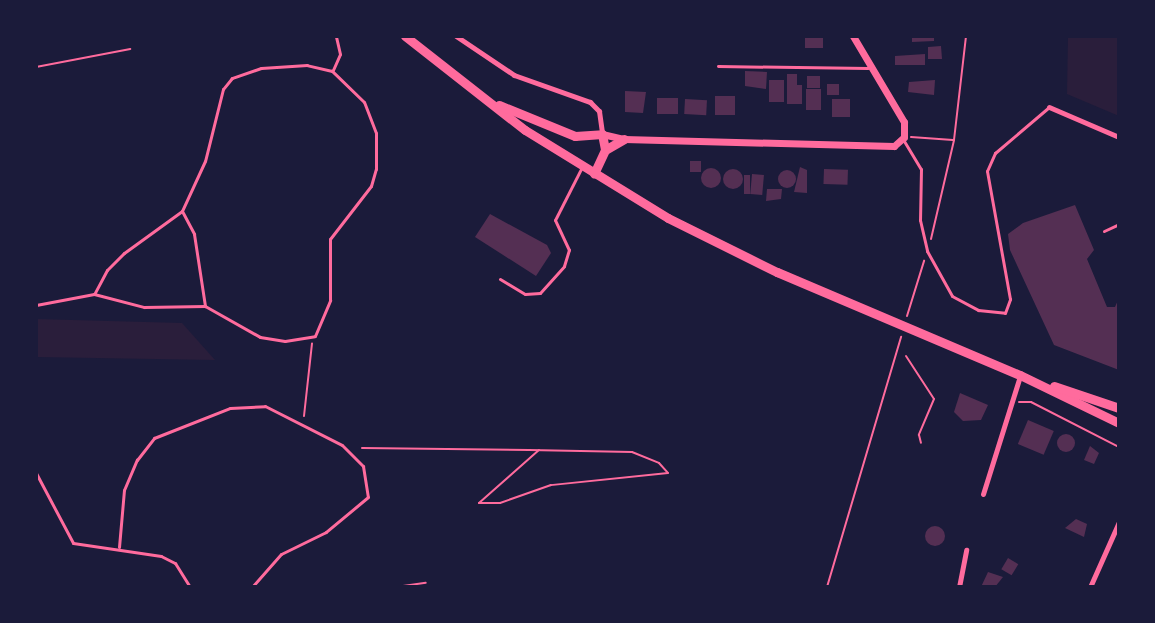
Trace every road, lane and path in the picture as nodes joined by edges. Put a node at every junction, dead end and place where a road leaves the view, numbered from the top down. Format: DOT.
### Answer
graph roads {
  1 [pos="336,36"];
  2 [pos="405,36"];
  3 [pos="456,36"];
  4 [pos="853,36"];
  5 [pos="966,36"];
  6 [pos="130,49"];
  7 [pos="718,66"];
  8 [pos="36,67"];
  9 [pos="872,68"];
  10 [pos="332,71"];
  11 [pos="457,79"];
  12 [pos="1049,107"];
  13 [pos="602,134"];
  14 [pos="1119,137"];
  15 [pos="903,138"];
  16 [pos="624,139"];
  17 [pos="954,140"];
  18 [pos="605,150"];
  19 [pos="582,167"];
  20 [pos="594,174"];
  21 [pos="182,211"];
  22 [pos="1119,224"];
  23 [pos="1104,231"];
  24 [pos="933,234"];
  25 [pos="925,257"];
  26 [pos="500,279"];
  27 [pos="94,294"];
  28 [pos="910,303"];
  29 [pos="36,305"];
  30 [pos="205,306"];
  31 [pos="315,336"];
  32 [pos="898,346"];
  33 [pos="906,356"];
  34 [pos="1020,375"];
  35 [pos="1012,401"];
  36 [pos="1119,408"];
  37 [pos="303,421"];
  38 [pos="1119,423"];
  39 [pos="921,443"];
  40 [pos="1119,447"];
  41 [pos="362,448"];
  42 [pos="539,450"];
  43 [pos="36,473"];
  44 [pos="983,494"];
  45 [pos="1119,522"];
  46 [pos="119,547"];
  47 [pos="966,550"];
  48 [pos="426,583"];
  49 [pos="190,587"];
  50 [pos="252,587"];
  51 [pos="396,587"];
  52 [pos="827,587"];
  53 [pos="959,587"];
  54 [pos="1090,587"];
  1 -- 10 [label="lane"];
  2 -- 11 [label="highway"];
  3 -- 13 [label="street"];
  4 -- 9 [label="street"];
  5 -- 17 [label="path"];
  6 -- 8 [label="path"];
  7 -- 9 [label="lane"];
  9 -- 15 [label="street"];
  10 -- 21 [label="lane"];
  10 -- 31 [label="lane"];
  11 -- 13 [label="highway"];
  11 -- 19 [label="highway"];
  12 -- 14 [label="street"];
  12 -- 15 [label="lane"];
  13 -- 16 [label="street"];
  13 -- 18 [label="highway"];
  15 -- 16 [label="street"];
  15 -- 17 [label="path"];
  16 -- 18 [label="highway"];
  17 -- 24 [label="path"];
  18 -- 20 [label="highway"];
  19 -- 20 [label="highway"];
  19 -- 26 [label="lane"];
  20 -- 34 [label="highway"];
  21 -- 27 [label="lane"];
  21 -- 30 [label="lane"];
  22 -- 23 [label="lane"];
  25 -- 28 [label="path"];
  27 -- 29 [label="lane"];
  27 -- 30 [label="lane"];
  30 -- 31 [label="lane"];
  31 -- 37 [label="path"];
  32 -- 52 [label="path"];
  33 -- 39 [label="path"];
  34 -- 35 [label="street"];
  34 -- 36 [label="highway"];
  34 -- 38 [label="highway"];
  35 -- 40 [label="path"];
  35 -- 44 [label="street"];
  37 -- 46 [label="lane"];
  37 -- 50 [label="lane"];
  41 -- 42 [label="path"];
  42 -- 42 [label="path"];
  43 -- 46 [label="lane"];
  45 -- 54 [label="street"];
  46 -- 49 [label="lane"];
  47 -- 53 [label="street"];
  48 -- 51 [label="path"];
}
